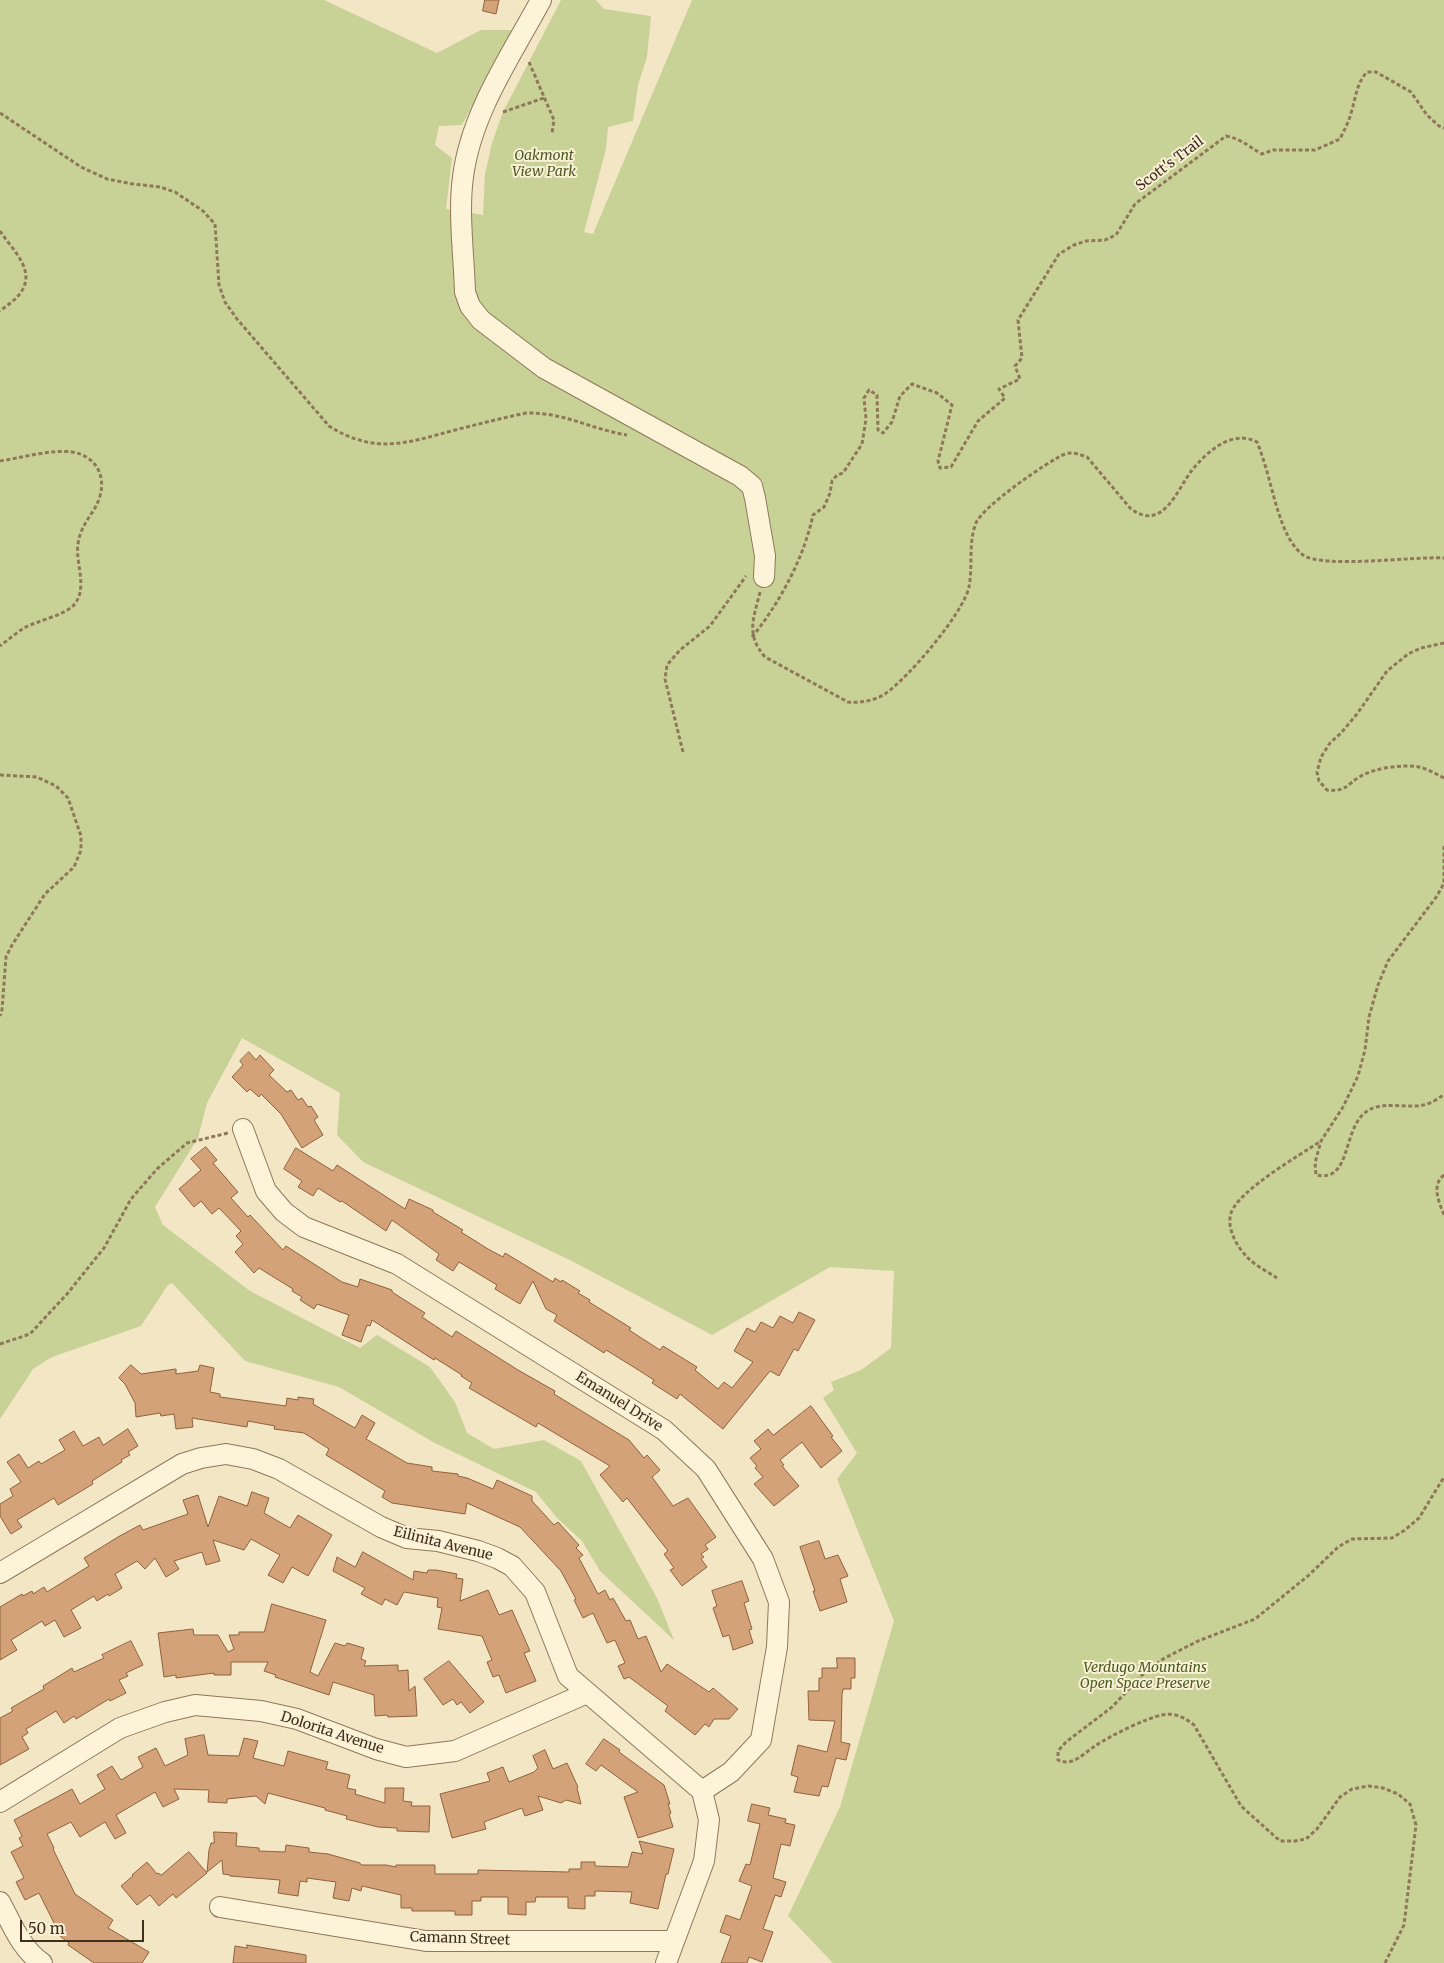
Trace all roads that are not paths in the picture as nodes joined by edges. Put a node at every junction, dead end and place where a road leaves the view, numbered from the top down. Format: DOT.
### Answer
graph roads {
  1 [pos="541,0"];
  2 [pos="757,574"];
  3 [pos="243,1129"];
  4 [pos="0,1573"];
  5 [pos="587,1693"];
  6 [pos="702,1791"];
  7 [pos="0,1802"];
  8 [pos="0,1902"];
  9 [pos="220,1907"];
  10 [pos="673,1941"];
  11 [pos="42,1963"];
  12 [pos="666,1963"];
  1 -- 2 [label="street"];
  3 -- 6 [label="street, Emanuel Drive"];
  4 -- 5 [label="street, Eilinita Avenue"];
  5 -- 6 [label="street, Eilinita Avenue"];
  5 -- 7 [label="street, Dolorita Avenue"];
  6 -- 10 [label="street"];
  8 -- 11 [label="street"];
  9 -- 10 [label="street, Camann Street"];
  10 -- 12 [label="street"];
}
